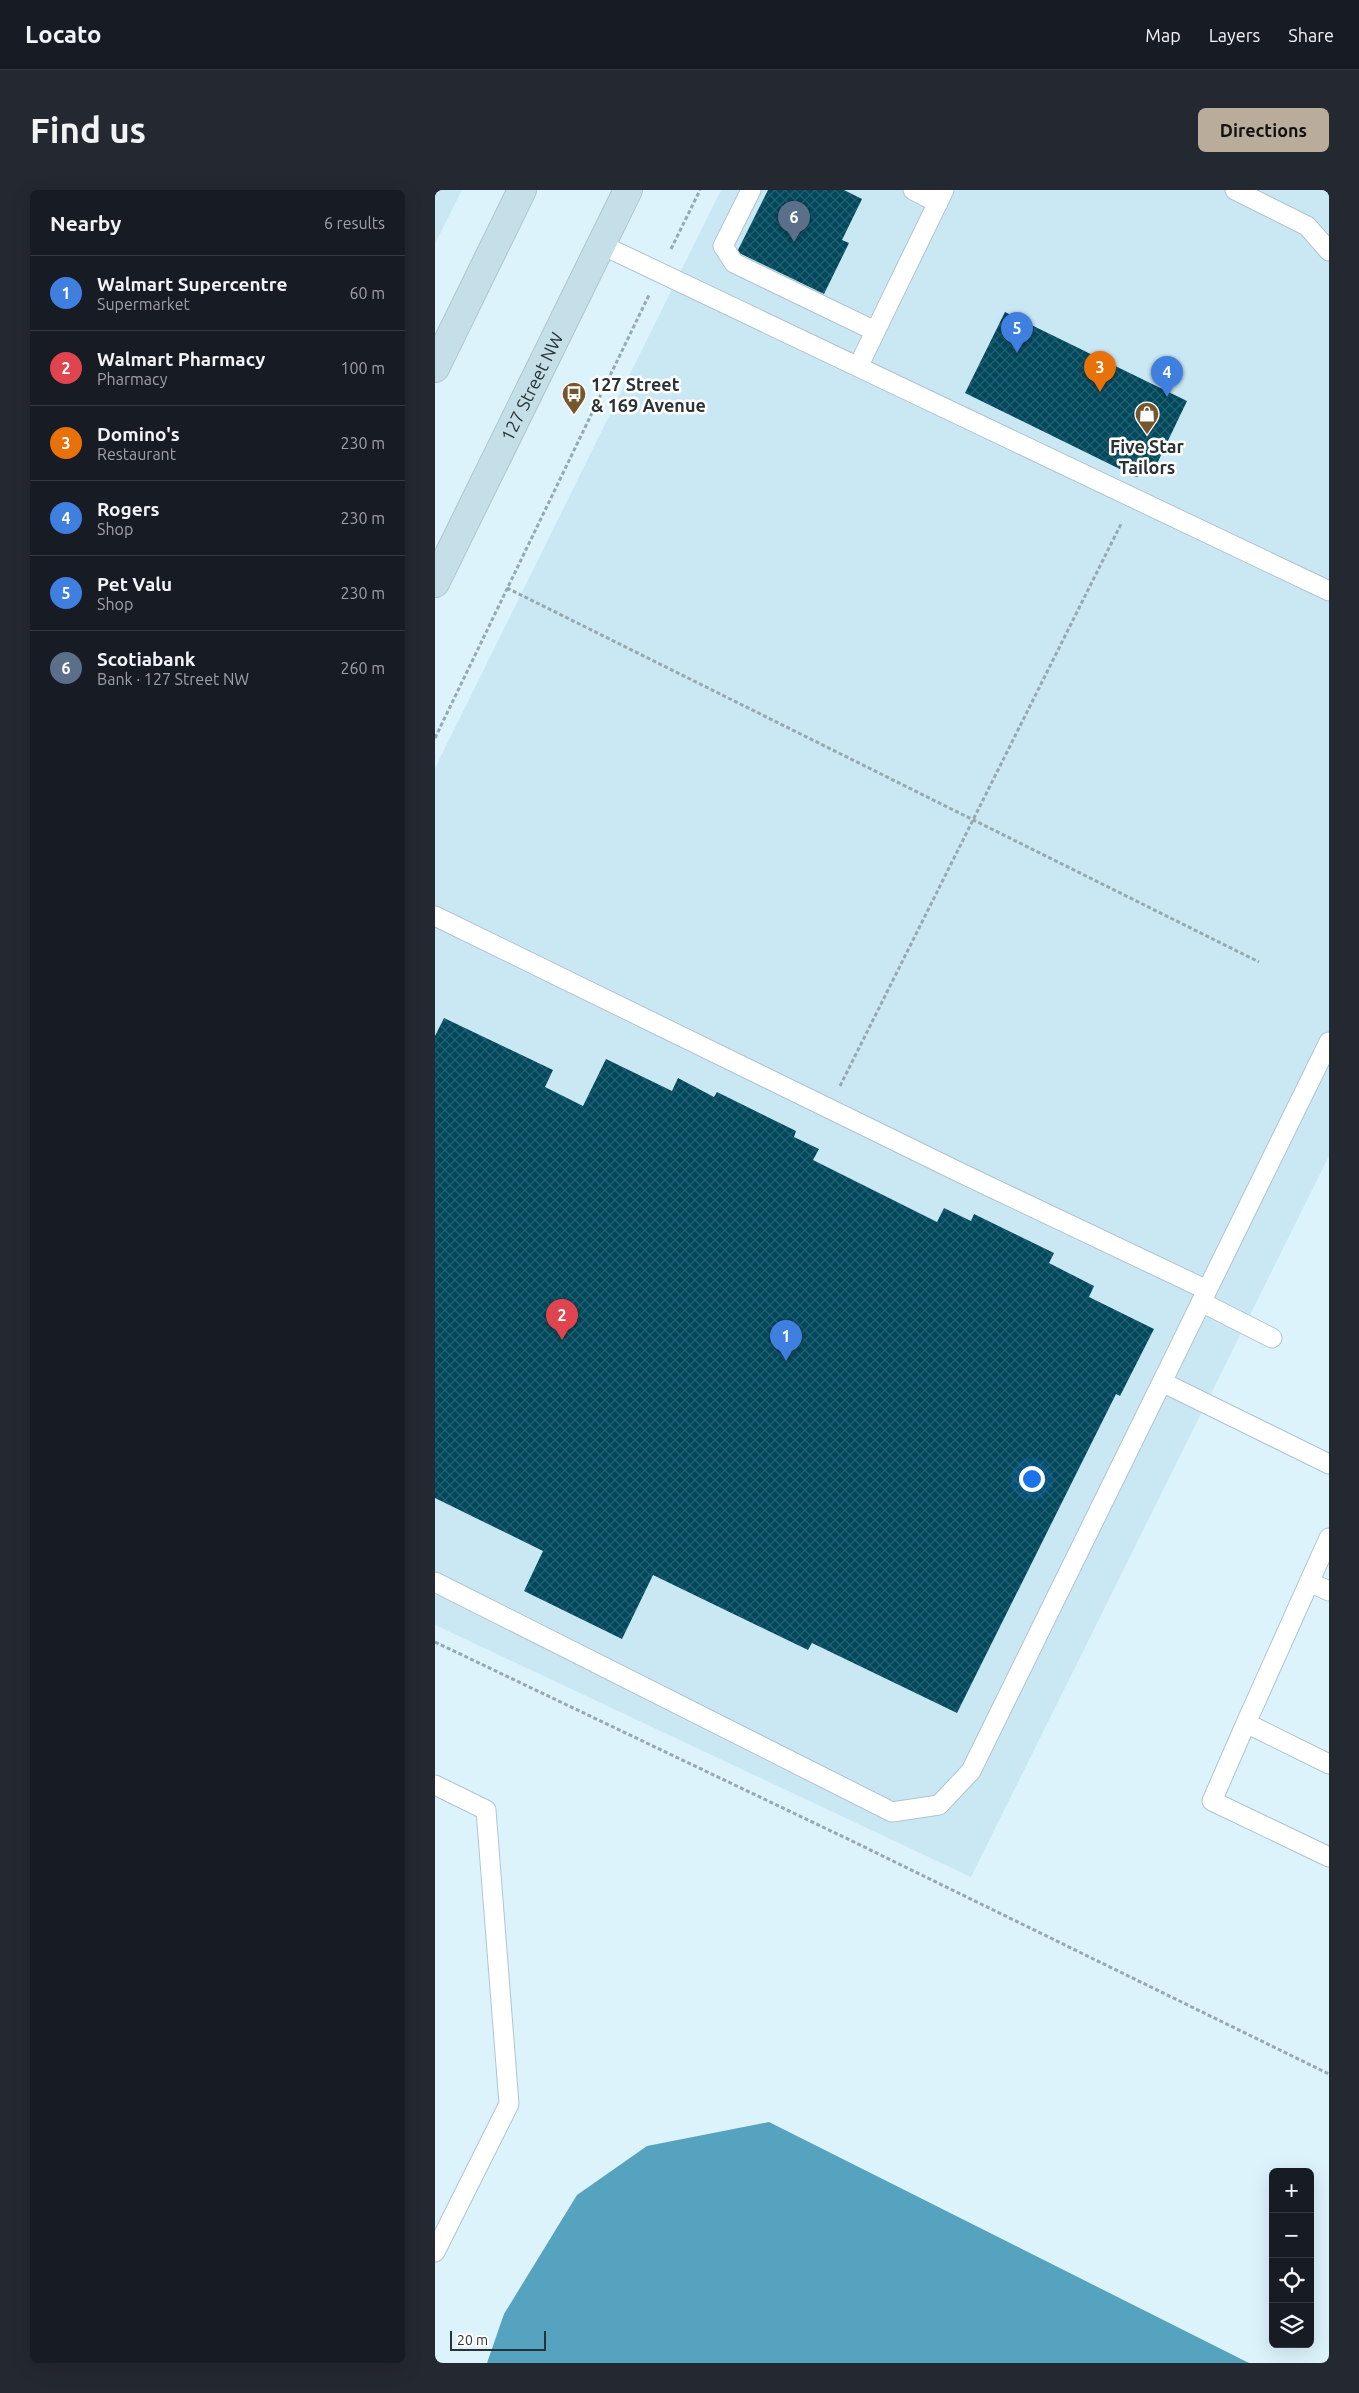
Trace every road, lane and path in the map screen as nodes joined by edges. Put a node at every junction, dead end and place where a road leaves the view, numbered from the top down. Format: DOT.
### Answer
graph roads {
  1 [pos="523,190"];
  2 [pos="613,190"];
  3 [pos="628,190"];
  4 [pos="699,190"];
  5 [pos="751,190"];
  6 [pos="913,190"];
  7 [pos="1235,190"];
  8 [pos="941,197"];
  9 [pos="676,239"];
  10 [pos="602,245"];
  11 [pos="1329,251"];
  12 [pos="642,309"];
  13 [pos="875,331"];
  14 [pos="858,367"];
  15 [pos="435,368"];
  16 [pos="1134,499"];
  17 [pos="441,552"];
  18 [pos="435,583"];
  19 [pos="507,588"];
  20 [pos="1329,591"];
  21 [pos="435,738"];
  22 [pos="973,820"];
  23 [pos="435,916"];
  24 [pos="1259,962"];
  25 [pos="1329,1042"];
  26 [pos="828,1108"];
  27 [pos="1204,1296"];
  28 [pos="1272,1338"];
  29 [pos="1162,1382"];
  30 [pos="1329,1464"];
  31 [pos="1329,1538"];
  32 [pos="435,1582"];
  33 [pos="1309,1582"];
  34 [pos="1329,1591"];
  35 [pos="435,1642"];
  36 [pos="1246,1723"];
  37 [pos="1329,1762"];
  38 [pos="435,1785"];
  39 [pos="1329,1856"];
  40 [pos="1329,2074"];
  41 [pos="435,2252"];
  1 -- 15 [label="main road"];
  2 -- 10 [label="main road"];
  3 -- 10 [label="main road, 127 Street NW"];
  4 -- 9 [label="path"];
  5 -- 13 [label="lane"];
  6 -- 8 [label="lane"];
  7 -- 11 [label="lane"];
  8 -- 13 [label="lane"];
  10 -- 14 [label="lane"];
  10 -- 17 [label="main road, 127 Street NW"];
  12 -- 19 [label="path"];
  13 -- 14 [label="lane"];
  14 -- 16 [label="lane"];
  16 -- 20 [label="lane"];
  16 -- 22 [label="path"];
  17 -- 18 [label="main road, 127 Street NW"];
  19 -- 21 [label="path"];
  19 -- 22 [label="path"];
  22 -- 24 [label="path"];
  22 -- 26 [label="path"];
  23 -- 26 [label="lane"];
  25 -- 27 [label="lane"];
  26 -- 27 [label="lane"];
  27 -- 28 [label="lane"];
  27 -- 29 [label="lane"];
  29 -- 30 [label="lane"];
  29 -- 32 [label="lane"];
  31 -- 33 [label="lane"];
  33 -- 34 [label="lane"];
  33 -- 36 [label="lane"];
  35 -- 40 [label="path"];
  36 -- 37 [label="lane"];
  36 -- 39 [label="lane"];
  38 -- 41 [label="lane"];
}
